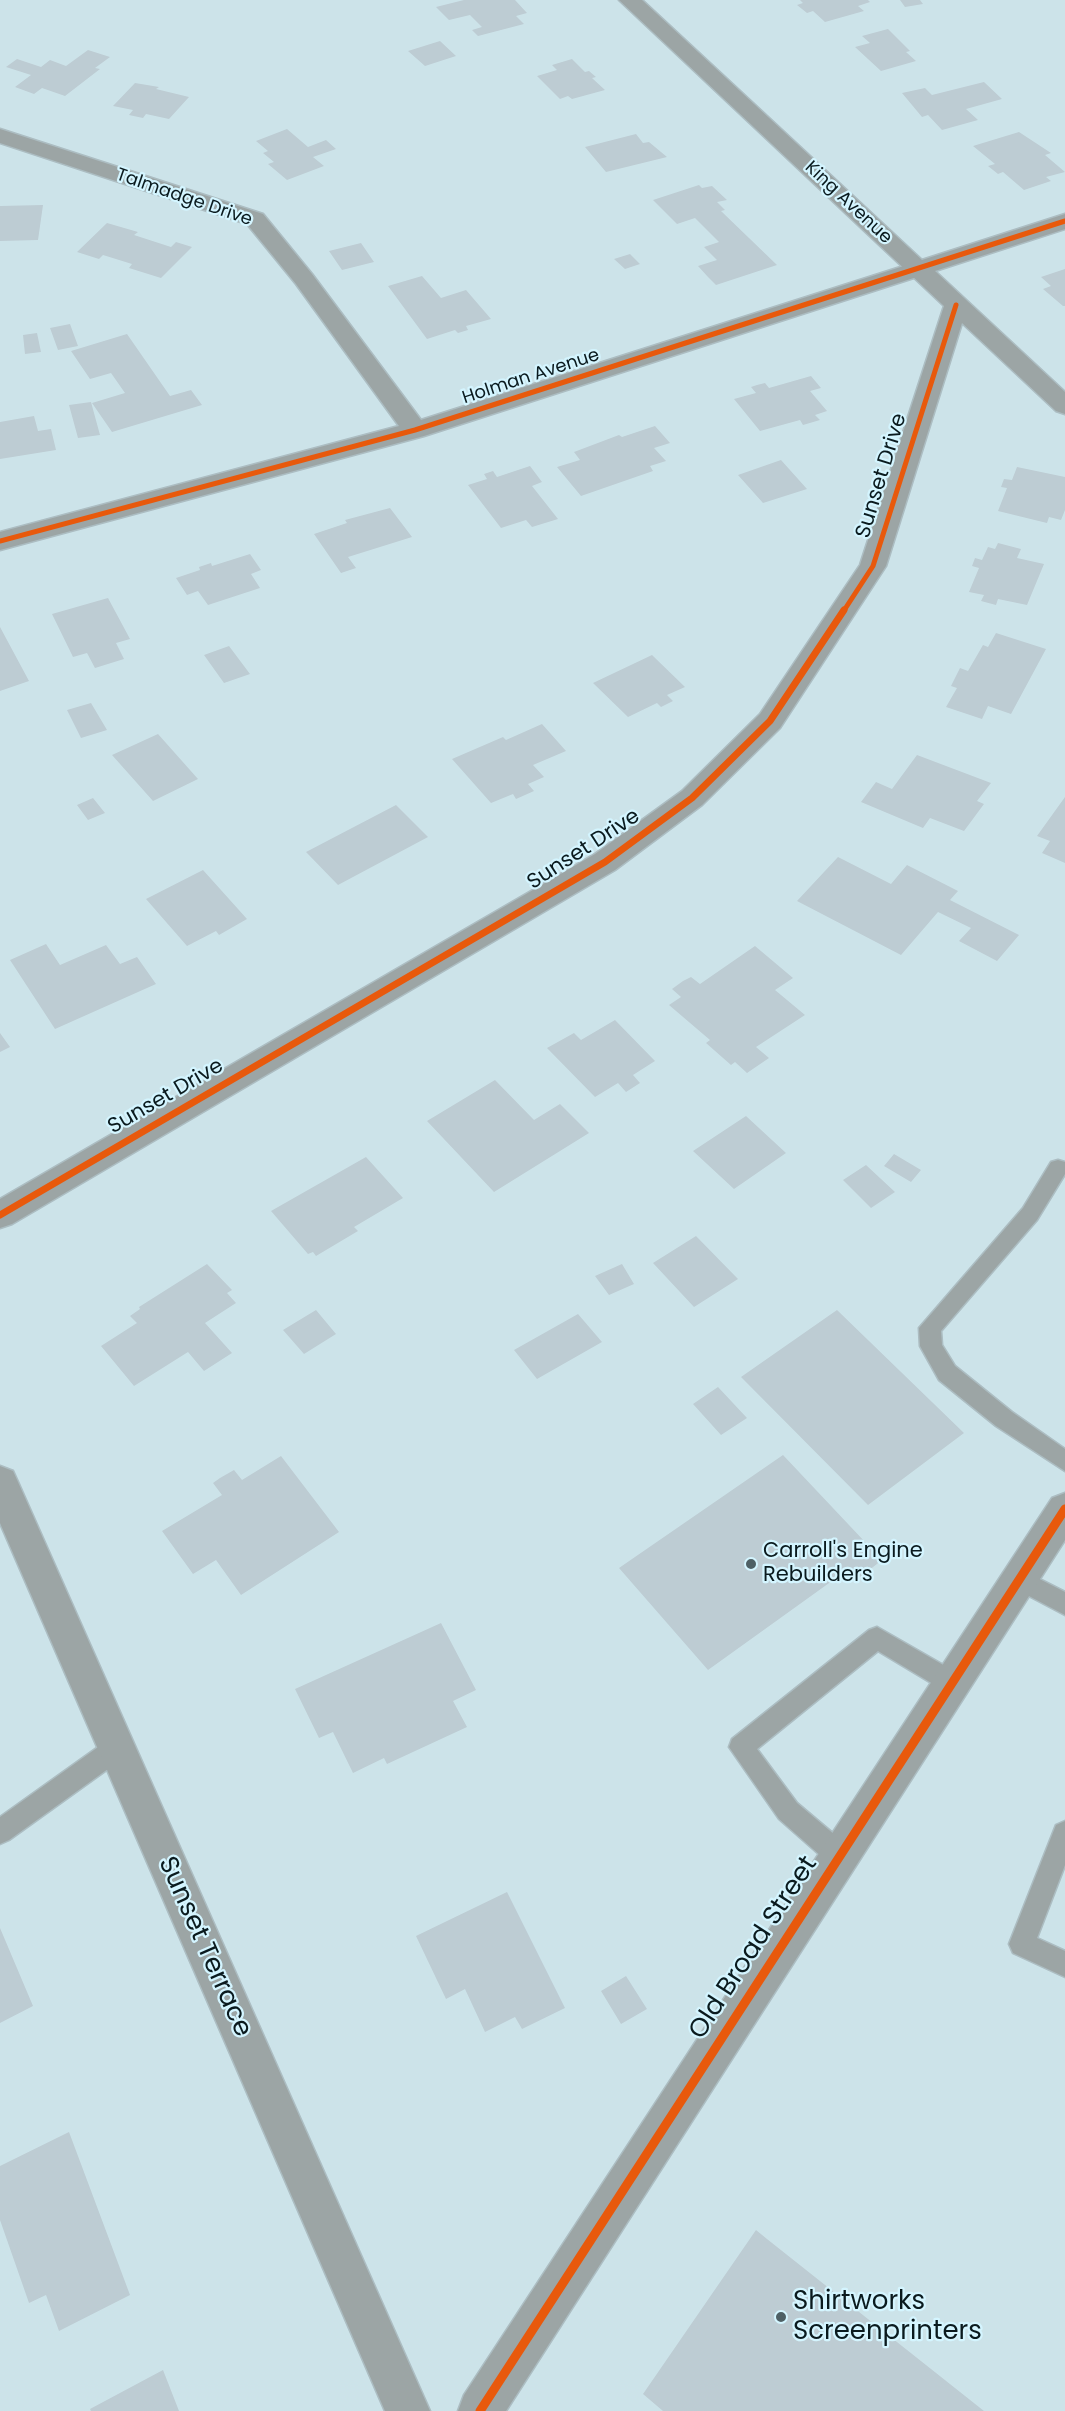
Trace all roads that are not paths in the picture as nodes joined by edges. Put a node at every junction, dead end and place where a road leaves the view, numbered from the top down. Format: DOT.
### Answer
graph roads {
  1 [pos="630,0"];
  2 [pos="0,136"];
  3 [pos="1065,221"];
  4 [pos="918,269"];
  5 [pos="956,305"];
  6 [pos="1065,406"];
  7 [pos="415,430"];
  8 [pos="0,542"];
  9 [pos="1058,1168"];
  10 [pos="0,1215"];
  11 [pos="1065,1461"];
  12 [pos="0,1482"];
  13 [pos="1065,1509"];
  14 [pos="1018,1579"];
  15 [pos="1065,1604"];
  16 [pos="951,1682"];
  17 [pos="117,1748"];
  18 [pos="0,1832"];
  19 [pos="1065,1833"];
  20 [pos="839,1855"];
  21 [pos="1065,1964"];
  22 [pos="408,2411"];
  23 [pos="480,2411"];
  1 -- 4 [label="street, King Avenue"];
  2 -- 7 [label="street, Talmadge Drive"];
  3 -- 4 [label="street, Holman Avenue"];
  4 -- 5 [label="street, King Avenue"];
  4 -- 7 [label="street, Holman Avenue"];
  5 -- 6 [label="street, King Avenue"];
  5 -- 10 [label="street, Sunset Drive"];
  7 -- 8 [label="street, Holman Avenue"];
  9 -- 11 [label="lane"];
  12 -- 17 [label="street, Sunset Terrace"];
  13 -- 14 [label="street, Old Broad Street"];
  14 -- 15 [label="lane"];
  14 -- 16 [label="street, Old Broad Street"];
  16 -- 20 [label="street, Old Broad Street"];
  16 -- 20 [label="lane"];
  17 -- 18 [label="lane"];
  17 -- 22 [label="street, Sunset Terrace"];
  19 -- 21 [label="lane"];
  20 -- 23 [label="street, Old Broad Street"];
}
